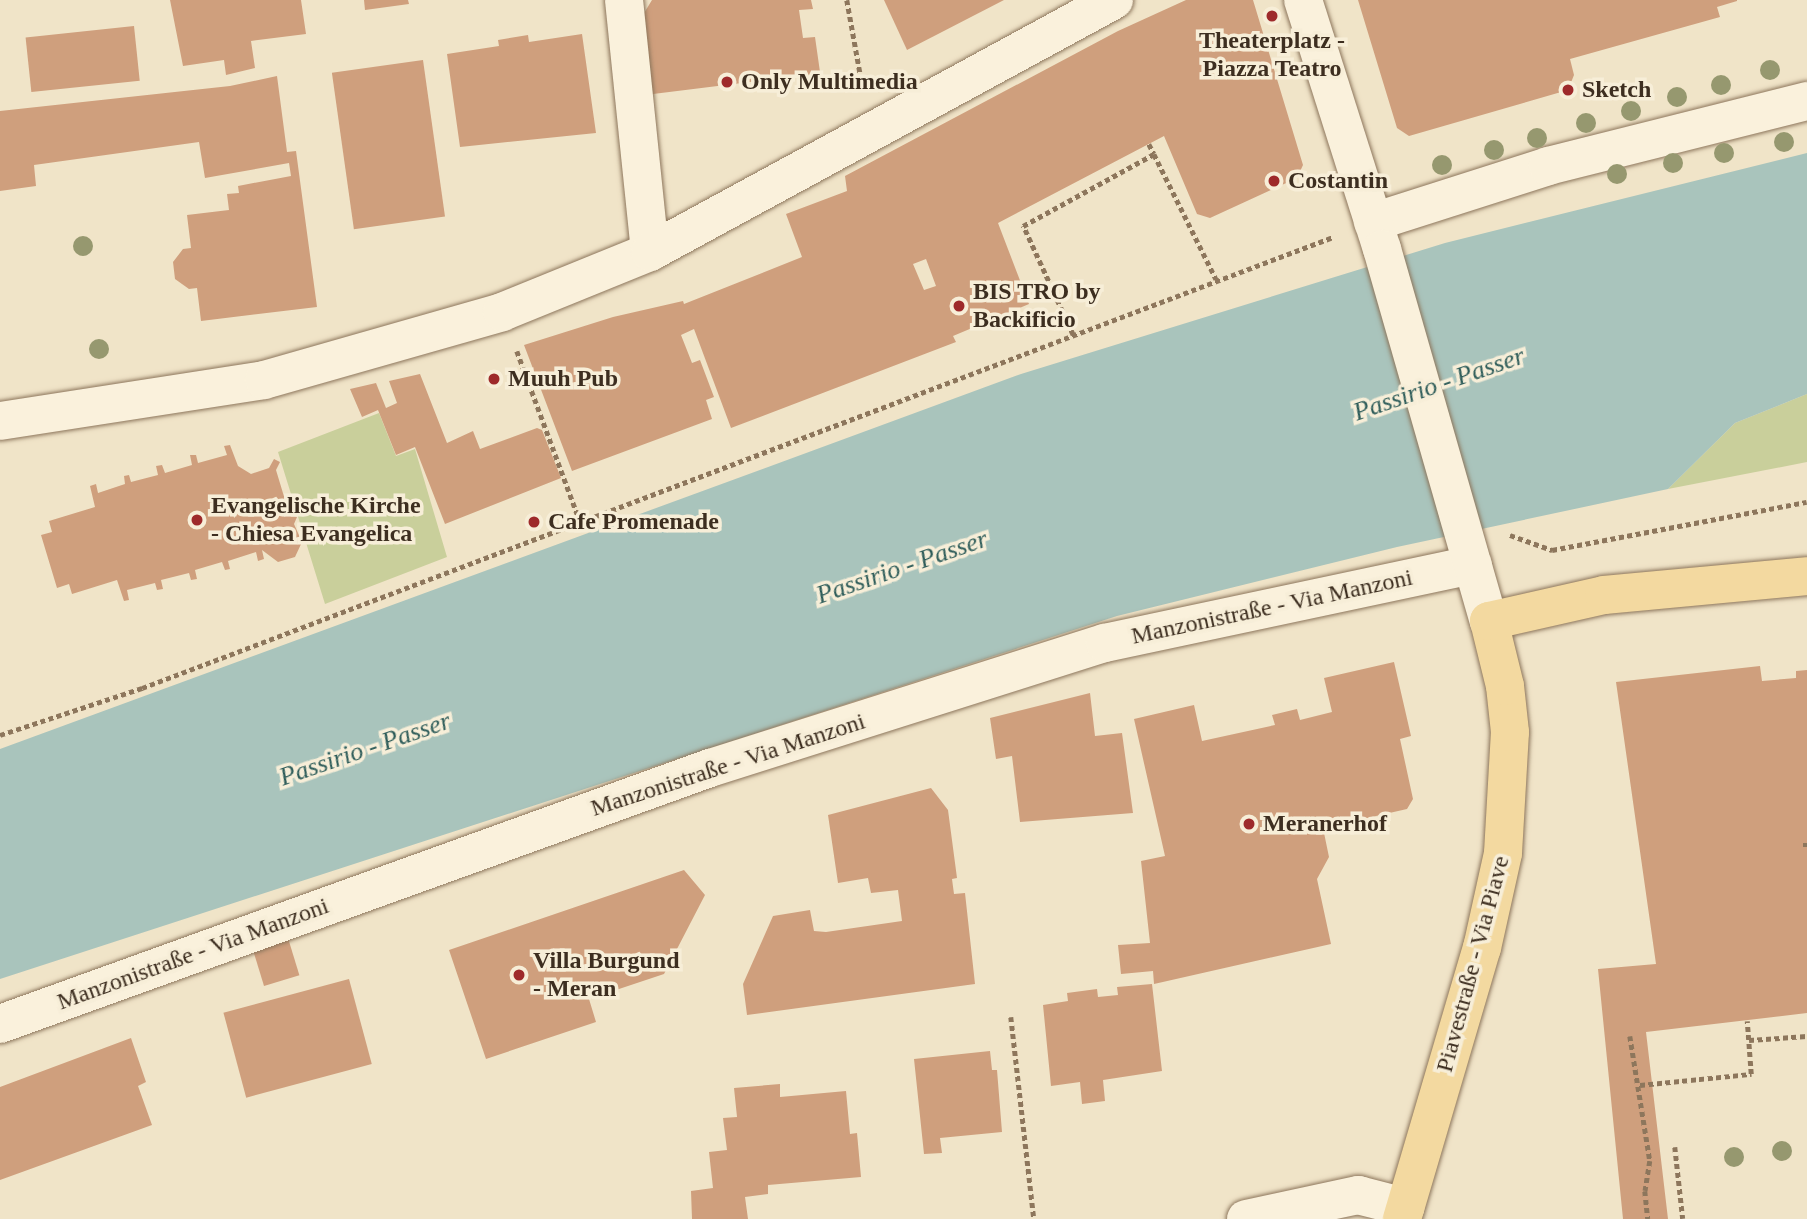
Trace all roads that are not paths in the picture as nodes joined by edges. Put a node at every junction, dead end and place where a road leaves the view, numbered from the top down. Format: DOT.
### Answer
graph roads {
  1 [pos="624,0"];
  2 [pos="1114,0"];
  3 [pos="1303,0"];
  4 [pos="1807,101"];
  5 [pos="1377,236"];
  6 [pos="650,252"];
  7 [pos="0,421"];
  8 [pos="1468,554"];
  9 [pos="1807,576"];
  10 [pos="1489,621"];
  11 [pos="0,1024"];
  12 [pos="1404,1213"];
  13 [pos="1246,1219"];
  1 -- 6 [label="street"];
  2 -- 6 [label="street"];
  3 -- 5 [label="street"];
  4 -- 5 [label="street"];
  5 -- 8 [label="street"];
  6 -- 7 [label="street"];
  8 -- 10 [label="street"];
  8 -- 11 [label="street, Manzonistraße - Via Manzoni"];
  9 -- 10 [label="main road"];
  10 -- 12 [label="main road, Piavestraße - Via Piave"];
  12 -- 13 [label="street"];
}
